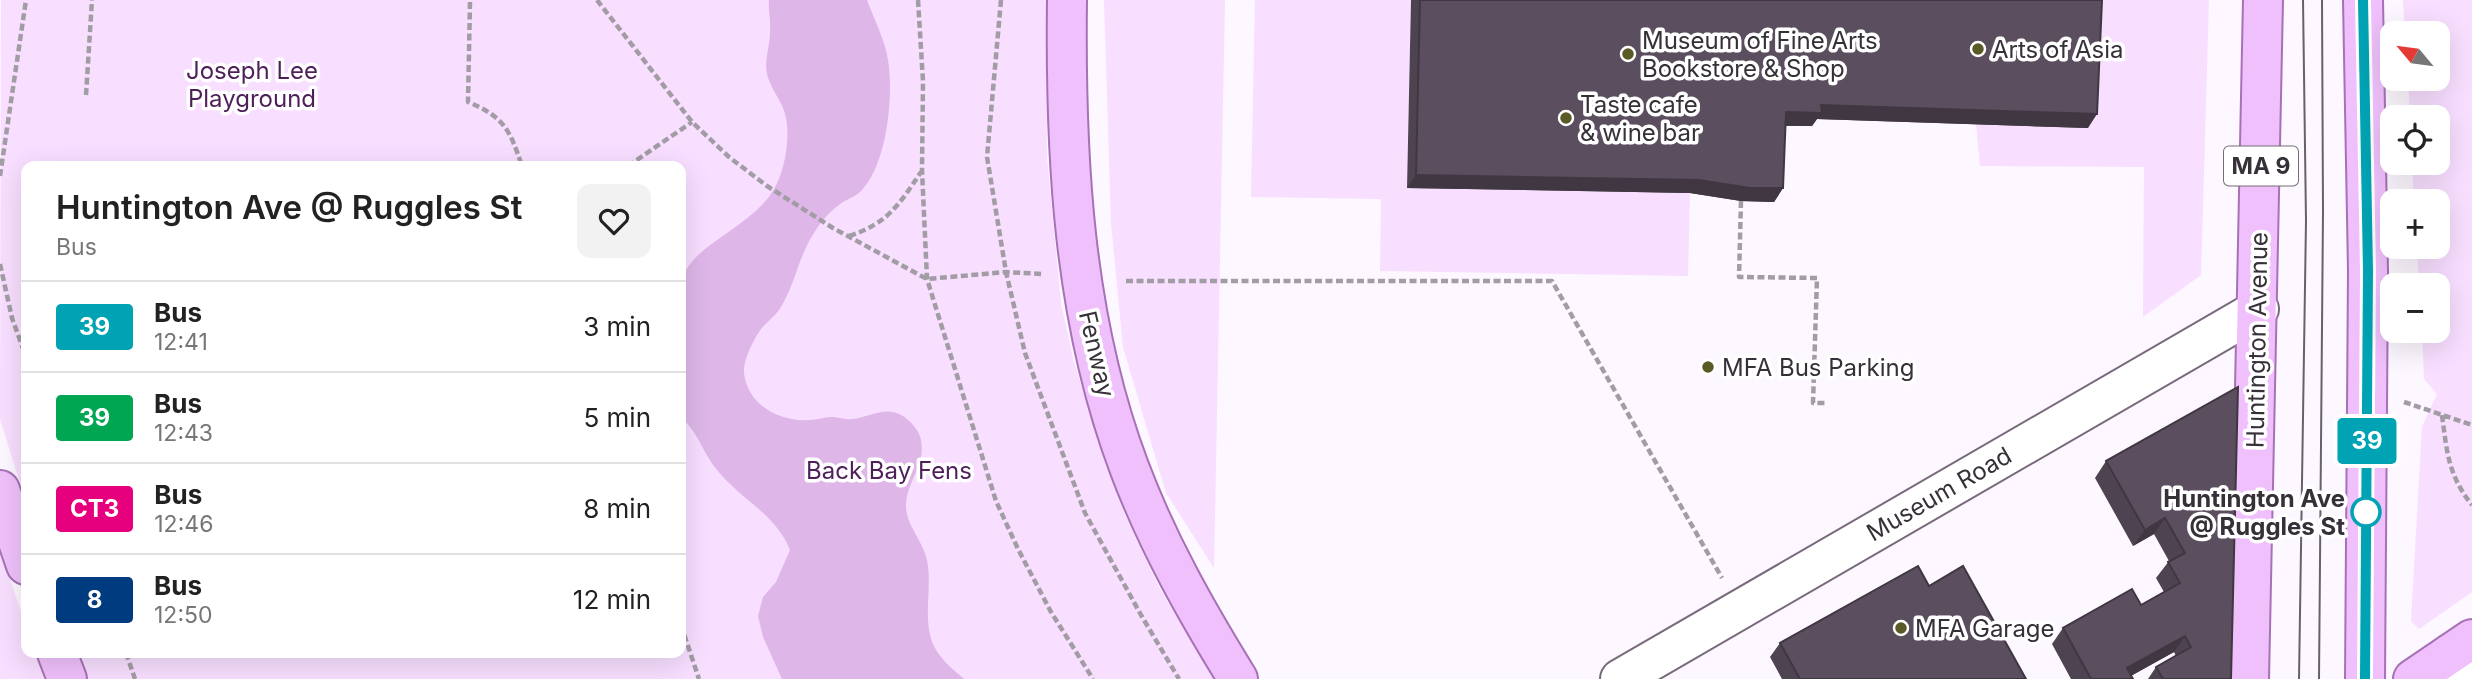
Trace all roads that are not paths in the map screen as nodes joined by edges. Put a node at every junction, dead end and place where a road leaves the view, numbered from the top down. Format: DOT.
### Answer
graph roads {
  1 [pos="1067,0"];
  2 [pos="2263,0"];
  3 [pos="2363,0"];
  4 [pos="2259,309"];
  5 [pos="0,490"];
  6 [pos="21,551"];
  7 [pos="2463,657"];
  8 [pos="59,658"];
  9 [pos="67,679"];
  10 [pos="1238,679"];
  11 [pos="1620,679"];
  12 [pos="2249,679"];
  13 [pos="2365,679"];
  14 [pos="2413,679"];
  1 -- 10 [label="main road, Fenway"];
  2 -- 4 [label="main road, Huntington Avenue / MA 9"];
  3 -- 13 [label="main road"];
  4 -- 11 [label="street, Museum Road"];
  4 -- 12 [label="main road, Huntington Avenue / MA 9"];
  5 -- 6 [label="main road"];
  7 -- 14 [label="main road"];
  8 -- 9 [label="main road"];
}
